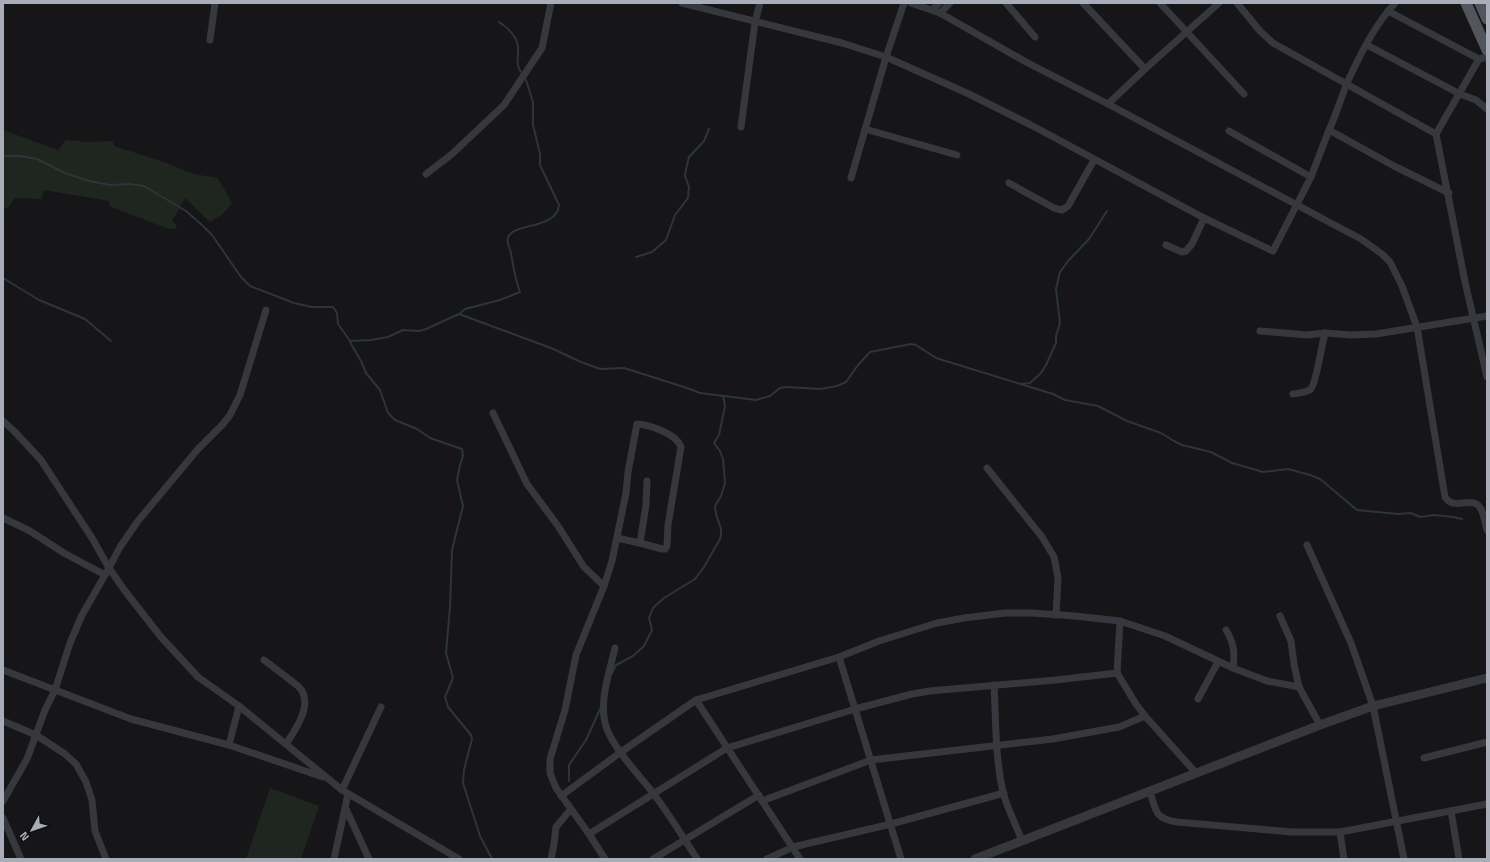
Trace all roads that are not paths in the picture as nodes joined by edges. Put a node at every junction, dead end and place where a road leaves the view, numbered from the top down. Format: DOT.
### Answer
graph roads {
  1 [pos="215,3"];
  2 [pos="551,3"];
  3 [pos="682,3"];
  4 [pos="760,3"];
  5 [pos="904,3"];
  6 [pos="911,3"];
  7 [pos="940,3"];
  8 [pos="950,3"];
  9 [pos="1006,3"];
  10 [pos="1083,3"];
  11 [pos="1160,3"];
  12 [pos="1219,3"];
  13 [pos="1237,3"];
  14 [pos="1395,3"];
  15 [pos="1466,3"];
  16 [pos="1480,3"];
  17 [pos="932,10"];
  18 [pos="1388,11"];
  19 [pos="940,13"];
  20 [pos="1487,19"];
  21 [pos="755,22"];
  22 [pos="1186,32"];
  23 [pos="1035,37"];
  24 [pos="210,40"];
  25 [pos="1367,45"];
  26 [pos="1487,50"];
  27 [pos="886,57"];
  28 [pos="1487,57"];
  29 [pos="1479,59"];
  30 [pos="1145,69"];
  31 [pos="1347,84"];
  32 [pos="1244,94"];
  33 [pos="1460,94"];
  34 [pos="1108,104"];
  35 [pos="1487,109"];
  36 [pos="741,127"];
  37 [pos="865,129"];
  38 [pos="1329,130"];
  39 [pos="1229,131"];
  40 [pos="1436,134"];
  41 [pos="957,155"];
  42 [pos="1094,160"];
  43 [pos="426,174"];
  44 [pos="1311,177"];
  45 [pos="851,178"];
  46 [pos="1009,183"];
  47 [pos="1449,193"];
  48 [pos="1296,204"];
  49 [pos="1204,218"];
  50 [pos="1166,245"];
  51 [pos="266,310"];
  52 [pos="1487,316"];
  53 [pos="1474,318"];
  54 [pos="1417,327"];
  55 [pos="1260,330"];
  56 [pos="1325,333"];
  57 [pos="1487,377"];
  58 [pos="1293,394"];
  59 [pos="493,413"];
  60 [pos="3,421"];
  61 [pos="987,468"];
  62 [pos="647,481"];
  63 [pos="3,518"];
  64 [pos="1487,530"];
  65 [pos="617,538"];
  66 [pos="640,543"];
  67 [pos="1307,545"];
  68 [pos="109,568"];
  69 [pos="105,575"];
  70 [pos="604,586"];
  71 [pos="1056,615"];
  72 [pos="1280,616"];
  73 [pos="1120,621"];
  74 [pos="1226,630"];
  75 [pos="615,648"];
  76 [pos="839,657"];
  77 [pos="264,660"];
  78 [pos="1218,662"];
  79 [pos="1233,668"];
  80 [pos="3,670"];
  81 [pos="1117,673"];
  82 [pos="1487,678"];
  83 [pos="994,685"];
  84 [pos="1299,687"];
  85 [pos="55,690"];
  86 [pos="1198,699"];
  87 [pos="696,700"];
  88 [pos="239,706"];
  89 [pos="1373,706"];
  90 [pos="381,707"];
  91 [pos="855,709"];
  92 [pos="1145,716"];
  93 [pos="3,721"];
  94 [pos="1320,725"];
  95 [pos="36,735"];
  96 [pos="1487,742"];
  97 [pos="286,744"];
  98 [pos="229,745"];
  99 [pos="997,746"];
  100 [pos="727,748"];
  101 [pos="620,752"];
  102 [pos="1424,758"];
  103 [pos="870,760"];
  104 [pos="1196,773"];
  105 [pos="327,778"];
  106 [pos="1150,791"];
  107 [pos="345,792"];
  108 [pos="653,793"];
  109 [pos="1004,793"];
  110 [pos="561,796"];
  111 [pos="760,798"];
  112 [pos="3,801"];
  113 [pos="1487,804"];
  114 [pos="346,809"];
  115 [pos="571,809"];
  116 [pos="1451,811"];
  117 [pos="3,818"];
  118 [pos="1397,822"];
  119 [pos="891,824"];
  120 [pos="1340,832"];
  121 [pos="589,834"];
  122 [pos="685,839"];
  123 [pos="1022,841"];
  124 [pos="793,847"];
  125 [pos="21,859"];
  126 [pos="106,859"];
  127 [pos="334,859"];
  128 [pos="370,859"];
  129 [pos="459,859"];
  130 [pos="550,859"];
  131 [pos="605,859"];
  132 [pos="653,859"];
  133 [pos="697,859"];
  134 [pos="767,859"];
  135 [pos="800,859"];
  136 [pos="901,859"];
  137 [pos="975,859"];
  138 [pos="1344,859"];
  139 [pos="1404,859"];
  140 [pos="1459,859"];
  1 -- 24 [label="street"];
  2 -- 43 [label="street"];
  3 -- 21 [label="street"];
  4 -- 21 [label="street"];
  5 -- 27 [label="street"];
  6 -- 17 [label="street"];
  7 -- 17 [label="street"];
  8 -- 19 [label="street"];
  9 -- 23 [label="street"];
  10 -- 30 [label="street"];
  11 -- 22 [label="street"];
  12 -- 22 [label="street"];
  13 -- 31 [label="street"];
  14 -- 18 [label="street"];
  15 -- 26 [label="main road"];
  16 -- 20 [label="main road"];
  17 -- 19 [label="street"];
  18 -- 25 [label="street"];
  18 -- 29 [label="street"];
  19 -- 34 [label="street"];
  21 -- 27 [label="street"];
  21 -- 36 [label="street"];
  22 -- 30 [label="street"];
  22 -- 32 [label="street"];
  25 -- 31 [label="street"];
  25 -- 33 [label="street"];
  27 -- 37 [label="street"];
  27 -- 42 [label="street"];
  28 -- 29 [label="street"];
  29 -- 33 [label="street"];
  30 -- 34 [label="street"];
  31 -- 38 [label="street"];
  31 -- 40 [label="street"];
  33 -- 35 [label="street"];
  33 -- 40 [label="street"];
  34 -- 48 [label="street"];
  37 -- 41 [label="street"];
  37 -- 45 [label="street"];
  38 -- 44 [label="street"];
  38 -- 47 [label="street"];
  39 -- 44 [label="street"];
  40 -- 47 [label="street"];
  42 -- 46 [label="street"];
  42 -- 49 [label="street"];
  44 -- 48 [label="street"];
  47 -- 53 [label="street"];
  48 -- 49 [label="street"];
  48 -- 54 [label="street"];
  49 -- 50 [label="street"];
  51 -- 68 [label="street"];
  52 -- 53 [label="street"];
  53 -- 54 [label="street"];
  53 -- 57 [label="street"];
  54 -- 56 [label="street"];
  54 -- 64 [label="street"];
  55 -- 56 [label="street"];
  56 -- 58 [label="street"];
  59 -- 70 [label="street"];
  60 -- 68 [label="street"];
  61 -- 71 [label="street"];
  62 -- 66 [label="street"];
  63 -- 69 [label="street"];
  65 -- 66 [label="street"];
  65 -- 66 [label="street"];
  65 -- 70 [label="street"];
  67 -- 89 [label="street"];
  68 -- 69 [label="street"];
  68 -- 88 [label="street"];
  69 -- 85 [label="street"];
  70 -- 110 [label="street"];
  71 -- 73 [label="street"];
  71 -- 76 [label="street"];
  72 -- 84 [label="street"];
  73 -- 78 [label="street"];
  73 -- 81 [label="street"];
  74 -- 79 [label="street"];
  75 -- 101 [label="street"];
  76 -- 87 [label="street"];
  76 -- 91 [label="street"];
  77 -- 97 [label="street"];
  78 -- 79 [label="street"];
  78 -- 86 [label="street"];
  79 -- 84 [label="street"];
  80 -- 85 [label="street"];
  81 -- 83 [label="street"];
  81 -- 92 [label="street"];
  82 -- 89 [label="street"];
  83 -- 91 [label="street"];
  83 -- 99 [label="street"];
  84 -- 94 [label="street"];
  85 -- 95 [label="street"];
  85 -- 98 [label="street"];
  87 -- 100 [label="street"];
  87 -- 101 [label="street"];
  88 -- 97 [label="street"];
  88 -- 98 [label="street"];
  89 -- 94 [label="street"];
  89 -- 118 [label="street"];
  90 -- 107 [label="street"];
  91 -- 100 [label="street"];
  91 -- 103 [label="street"];
  92 -- 99 [label="street"];
  92 -- 104 [label="street"];
  93 -- 95 [label="street"];
  94 -- 104 [label="street"];
  95 -- 112 [label="street"];
  95 -- 126 [label="street"];
  96 -- 102 [label="street"];
  97 -- 105 [label="street"];
  98 -- 105 [label="street"];
  99 -- 103 [label="street"];
  99 -- 109 [label="street"];
  100 -- 108 [label="street"];
  100 -- 111 [label="street"];
  101 -- 108 [label="street"];
  101 -- 110 [label="street"];
  103 -- 111 [label="street"];
  103 -- 119 [label="street"];
  104 -- 106 [label="street"];
  105 -- 107 [label="street"];
  106 -- 120 [label="street"];
  106 -- 123 [label="street"];
  107 -- 114 [label="street"];
  107 -- 129 [label="street"];
  108 -- 121 [label="street"];
  108 -- 122 [label="street"];
  109 -- 119 [label="street"];
  109 -- 123 [label="street"];
  110 -- 115 [label="street"];
  111 -- 122 [label="street"];
  111 -- 124 [label="street"];
  113 -- 116 [label="street"];
  114 -- 127 [label="street"];
  114 -- 128 [label="street"];
  115 -- 121 [label="street"];
  115 -- 130 [label="street"];
  116 -- 118 [label="street"];
  116 -- 140 [label="street"];
  117 -- 125 [label="street"];
  118 -- 120 [label="street"];
  118 -- 139 [label="street"];
  119 -- 124 [label="street"];
  119 -- 136 [label="street"];
  120 -- 138 [label="street"];
  121 -- 131 [label="street"];
  122 -- 132 [label="street"];
  122 -- 133 [label="street"];
  123 -- 137 [label="street"];
  124 -- 134 [label="street"];
  124 -- 135 [label="street"];
}
